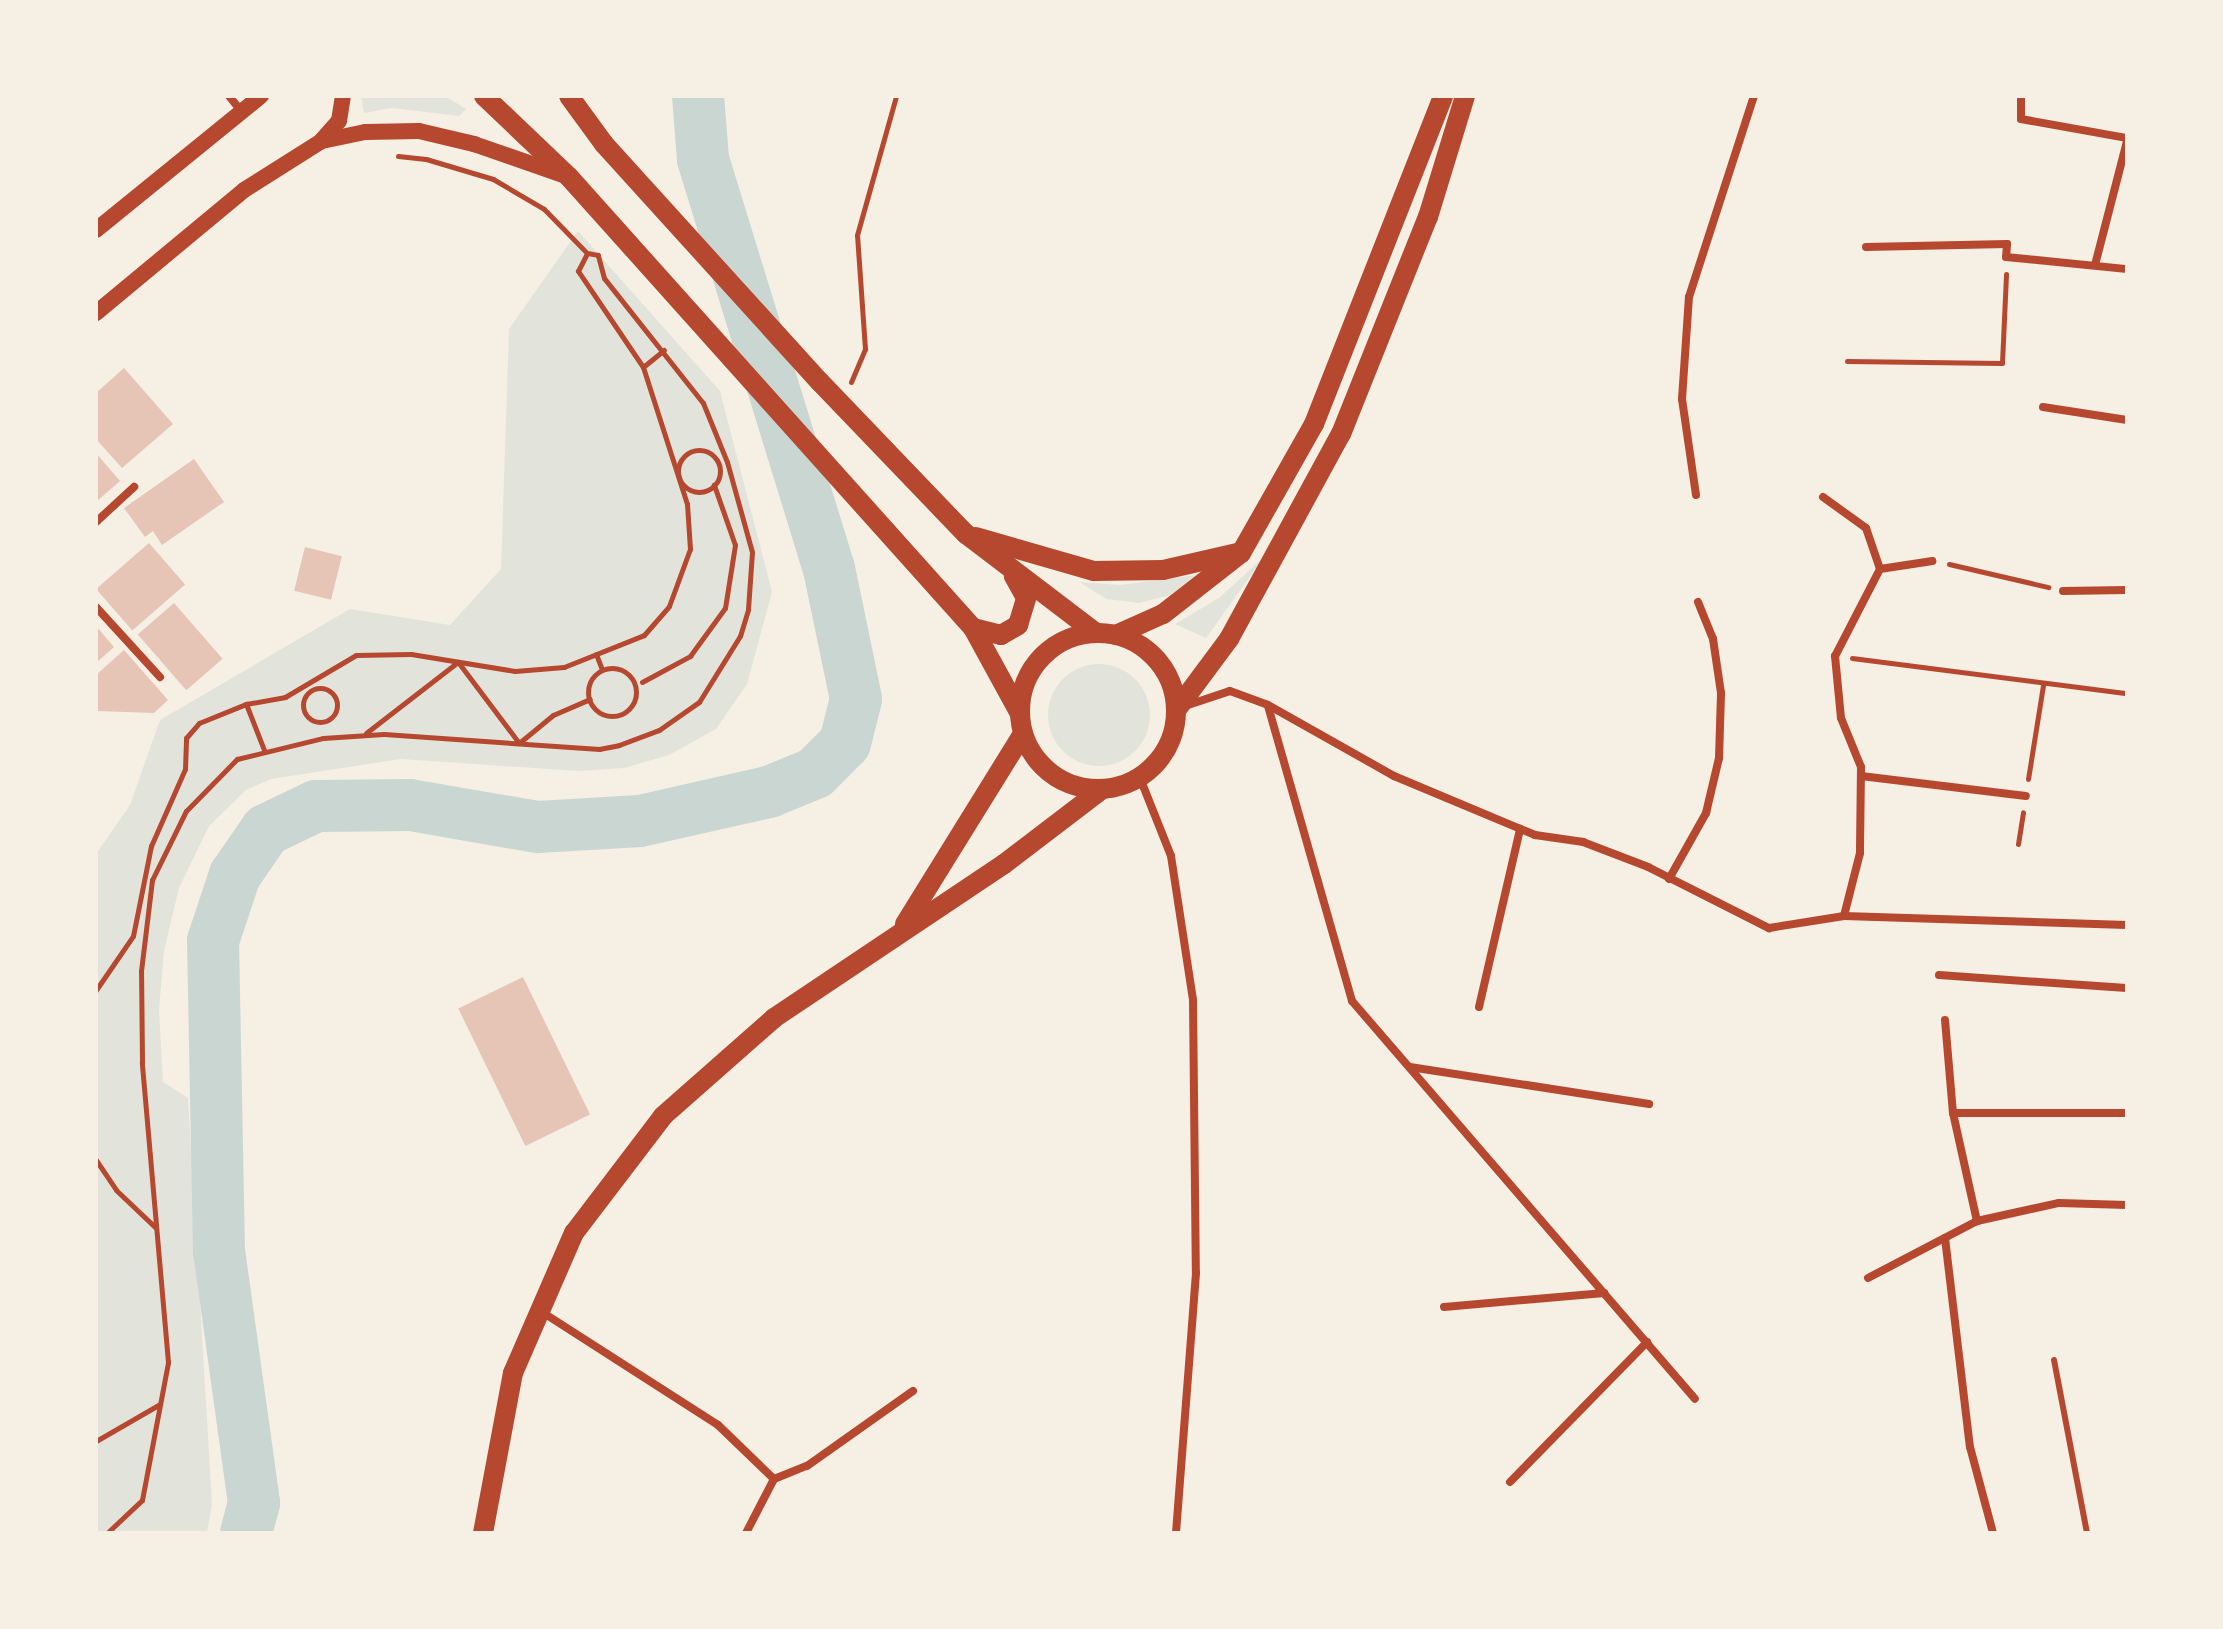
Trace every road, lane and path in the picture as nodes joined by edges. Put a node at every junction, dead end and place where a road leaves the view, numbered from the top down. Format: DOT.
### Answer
graph roads {
  1 [pos="229,96"];
  2 [pos="261,96"];
  3 [pos="343,96"];
  4 [pos="484,96"];
  5 [pos="569,96"];
  6 [pos="896,96"];
  7 [pos="1443,96"];
  8 [pos="1465,96"];
  9 [pos="1754,96"];
  10 [pos="2021,96"];
  11 [pos="243,112"];
  12 [pos="2127,139"];
  13 [pos="320,142"];
  14 [pos="394,156"];
  15 [pos="569,177"];
  16 [pos="96,230"];
  17 [pos="1866,247"];
  18 [pos="587,253"];
  19 [pos="2006,257"];
  20 [pos="2095,265"];
  21 [pos="2127,269"];
  22 [pos="96,313"];
  23 [pos="664,350"];
  24 [pos="1847,361"];
  25 [pos="643,367"];
  26 [pos="841,404"];
  27 [pos="2043,407"];
  28 [pos="2127,420"];
  29 [pos="727,462"];
  30 [pos="719,465"];
  31 [pos="679,478"];
  32 [pos="714,485"];
  33 [pos="134,487"];
  34 [pos="1696,495"];
  35 [pos="1823,497"];
  36 [pos="96,522"];
  37 [pos="966,534"];
  38 [pos="1241,553"];
  39 [pos="1932,561"];
  40 [pos="1880,569"];
  41 [pos="1010,571"];
  42 [pos="2127,590"];
  43 [pos="2063,591"];
  44 [pos="1698,602"];
  45 [pos="96,607"];
  46 [pos="973,628"];
  47 [pos="1106,634"];
  48 [pos="596,654"];
  49 [pos="1835,656"];
  50 [pos="458,662"];
  51 [pos="602,670"];
  52 [pos="160,677"];
  53 [pos="313,680"];
  54 [pos="642,682"];
  55 [pos="2043,685"];
  56 [pos="317,688"];
  57 [pos="2127,693"];
  58 [pos="590,699"];
  59 [pos="246,704"];
  60 [pos="1268,705"];
  61 [pos="1177,709"];
  62 [pos="320,723"];
  63 [pos="1022,724"];
  64 [pos="364,734"];
  65 [pos="323,738"];
  66 [pos="519,743"];
  67 [pos="264,750"];
  68 [pos="1861,776"];
  69 [pos="1140,778"];
  70 [pos="1101,790"];
  71 [pos="2026,796"];
  72 [pos="1520,829"];
  73 [pos="2018,844"];
  74 [pos="1669,879"];
  75 [pos="1844,916"];
  76 [pos="2127,925"];
  77 [pos="902,928"];
  78 [pos="1939,975"];
  79 [pos="2127,988"];
  80 [pos="96,990"];
  81 [pos="1479,1007"];
  82 [pos="1945,1020"];
  83 [pos="1410,1067"];
  84 [pos="1649,1104"];
  85 [pos="1953,1113"];
  86 [pos="2127,1113"];
  87 [pos="96,1160"];
  88 [pos="2127,1205"];
  89 [pos="1977,1221"];
  90 [pos="157,1229"];
  91 [pos="1945,1238"];
  92 [pos="1868,1278"];
  93 [pos="1604,1293"];
  94 [pos="1444,1307"];
  95 [pos="540,1311"];
  96 [pos="1647,1342"];
  97 [pos="2054,1360"];
  98 [pos="913,1391"];
  99 [pos="1695,1399"];
  100 [pos="160,1404"];
  101 [pos="96,1441"];
  102 [pos="774,1479"];
  103 [pos="1510,1482"];
  104 [pos="107,1533"];
  105 [pos="483,1533"];
  106 [pos="746,1533"];
  107 [pos="1176,1533"];
  108 [pos="1993,1533"];
  109 [pos="2087,1533"];
  1 -- 11 [label="street"];
  2 -- 11 [label="main road"];
  3 -- 13 [label="main road"];
  4 -- 15 [label="main road"];
  5 -- 26 [label="main road"];
  6 -- 26 [label="path"];
  7 -- 38 [label="main road"];
  8 -- 61 [label="main road"];
  9 -- 34 [label="street"];
  10 -- 12 [label="street"];
  11 -- 16 [label="main road"];
  12 -- 20 [label="street"];
  13 -- 15 [label="main road"];
  13 -- 22 [label="main road"];
  14 -- 18 [label="path"];
  15 -- 46 [label="main road"];
  17 -- 19 [label="street"];
  18 -- 23 [label="path"];
  18 -- 25 [label="path"];
  19 -- 20 [label="street"];
  19 -- 24 [label="path"];
  20 -- 21 [label="street"];
  23 -- 25 [label="path"];
  23 -- 29 [label="path"];
  25 -- 31 [label="path"];
  26 -- 37 [label="main road"];
  27 -- 28 [label="street"];
  29 -- 30 [label="path"];
  29 -- 66 [label="path"];
  30 -- 31 [label="path"];
  30 -- 32 [label="path"];
  31 -- 32 [label="path"];
  31 -- 48 [label="path"];
  32 -- 54 [label="path"];
  33 -- 36 [label="street"];
  35 -- 40 [label="street"];
  37 -- 38 [label="main road"];
  37 -- 41 [label="main road"];
  38 -- 47 [label="main road"];
  39 -- 40 [label="street"];
  39 -- 43 [label="path"];
  40 -- 49 [label="street"];
  41 -- 46 [label="main road"];
  41 -- 47 [label="main road"];
  42 -- 43 [label="street"];
  44 -- 74 [label="street"];
  45 -- 52 [label="street"];
  46 -- 63 [label="main road"];
  47 -- 61 [label="main road"];
  47 -- 63 [label="main road"];
  48 -- 50 [label="path"];
  48 -- 51 [label="path"];
  49 -- 55 [label="path"];
  49 -- 68 [label="street"];
  50 -- 53 [label="path"];
  50 -- 64 [label="path"];
  50 -- 66 [label="path"];
  51 -- 58 [label="path"];
  51 -- 58 [label="path"];
  53 -- 56 [label="path"];
  53 -- 59 [label="path"];
  55 -- 57 [label="path"];
  55 -- 71 [label="path"];
  56 -- 62 [label="path"];
  56 -- 62 [label="path"];
  58 -- 66 [label="path"];
  59 -- 67 [label="path"];
  59 -- 80 [label="path"];
  60 -- 61 [label="street"];
  60 -- 72 [label="street"];
  60 -- 83 [label="street"];
  61 -- 69 [label="main road"];
  62 -- 65 [label="path"];
  63 -- 70 [label="main road"];
  63 -- 77 [label="main road"];
  64 -- 65 [label="path"];
  64 -- 66 [label="path"];
  65 -- 67 [label="path"];
  67 -- 90 [label="path"];
  68 -- 71 [label="street"];
  68 -- 75 [label="street"];
  69 -- 70 [label="main road"];
  69 -- 107 [label="street"];
  70 -- 77 [label="main road"];
  71 -- 73 [label="path"];
  72 -- 74 [label="street"];
  72 -- 81 [label="street"];
  74 -- 75 [label="street"];
  75 -- 76 [label="street"];
  77 -- 95 [label="main road"];
  78 -- 79 [label="street"];
  82 -- 85 [label="street"];
  83 -- 84 [label="street"];
  83 -- 93 [label="street"];
  85 -- 86 [label="street"];
  85 -- 89 [label="street"];
  87 -- 90 [label="path"];
  88 -- 89 [label="street"];
  89 -- 91 [label="street"];
  90 -- 100 [label="path"];
  91 -- 92 [label="street"];
  91 -- 108 [label="street"];
  93 -- 94 [label="street"];
  93 -- 96 [label="street"];
  95 -- 102 [label="street"];
  95 -- 105 [label="main road"];
  96 -- 99 [label="street"];
  96 -- 103 [label="street"];
  97 -- 109 [label="lane"];
  98 -- 102 [label="street"];
  100 -- 101 [label="path"];
  100 -- 104 [label="path"];
  102 -- 106 [label="street"];
}
